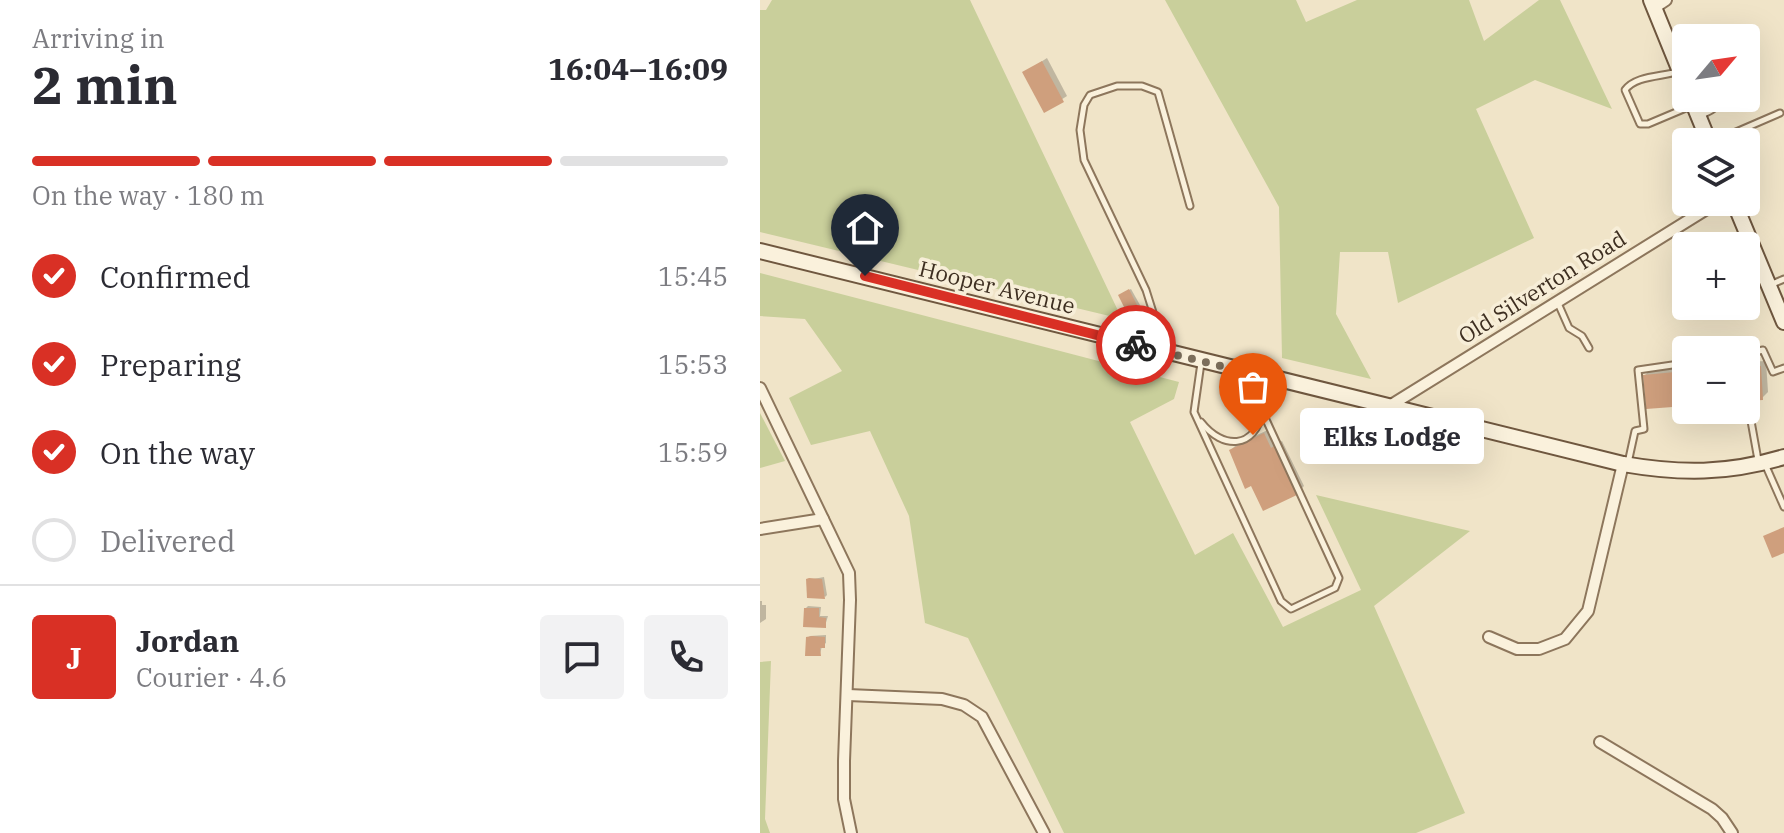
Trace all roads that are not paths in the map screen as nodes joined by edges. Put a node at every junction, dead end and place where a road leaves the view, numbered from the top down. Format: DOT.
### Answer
graph roads {
  1 [pos="1657,3"];
  2 [pos="1672,45"];
  3 [pos="1672,78"];
  4 [pos="1679,112"];
  5 [pos="1780,113"];
  6 [pos="1744,128"];
  7 [pos="1190,206"];
  8 [pos="1695,216"];
  9 [pos="1740,216"];
  10 [pos="760,251"];
  11 [pos="1784,279"];
  12 [pos="1769,285"];
  13 [pos="1556,300"];
  14 [pos="1784,322"];
  15 [pos="1589,348"];
  16 [pos="1159,351"];
  17 [pos="1760,351"];
  18 [pos="1201,361"];
  19 [pos="1672,365"];
  20 [pos="1784,368"];
  21 [pos="1257,375"];
  22 [pos="760,388"];
  23 [pos="1388,407"];
  24 [pos="1262,411"];
  25 [pos="1194,412"];
  26 [pos="1752,424"];
  27 [pos="1784,457"];
  28 [pos="1625,464"];
  29 [pos="1762,464"];
  30 [pos="1784,507"];
  31 [pos="823,519"];
  32 [pos="760,529"];
  33 [pos="1489,637"];
  34 [pos="848,695"];
  35 [pos="1600,742"];
  36 [pos="851,833"];
  37 [pos="1044,833"];
  38 [pos="1732,833"];
  1 -- 2 [label="main road"];
  3 -- 4 [label="lane"];
  5 -- 6 [label="lane"];
  7 -- 16 [label="lane"];
  8 -- 13 [label="street, Old Silverton Road"];
  9 -- 12 [label="main road"];
  10 -- 16 [label="main road, Hooper Avenue"];
  11 -- 12 [label="lane"];
  12 -- 14 [label="main road"];
  13 -- 15 [label="lane"];
  13 -- 23 [label="street, Old Silverton Road"];
  16 -- 18 [label="main road, Hooper Avenue"];
  17 -- 20 [label="lane"];
  18 -- 21 [label="main road, Hooper Avenue"];
  18 -- 25 [label="lane"];
  19 -- 28 [label="lane"];
  21 -- 23 [label="main road, Hooper Avenue"];
  21 -- 24 [label="lane"];
  22 -- 31 [label="street"];
  23 -- 28 [label="main road, Hooper Avenue"];
  24 -- 25 [label="lane"];
  24 -- 25 [label="lane"];
  26 -- 29 [label="lane"];
  27 -- 29 [label="main road, Hooper Avenue"];
  28 -- 29 [label="main road, Hooper Avenue"];
  28 -- 33 [label="street"];
  29 -- 30 [label="lane"];
  31 -- 32 [label="street"];
  31 -- 34 [label="street"];
  34 -- 36 [label="street"];
  34 -- 37 [label="street"];
  35 -- 38 [label="street"];
}
